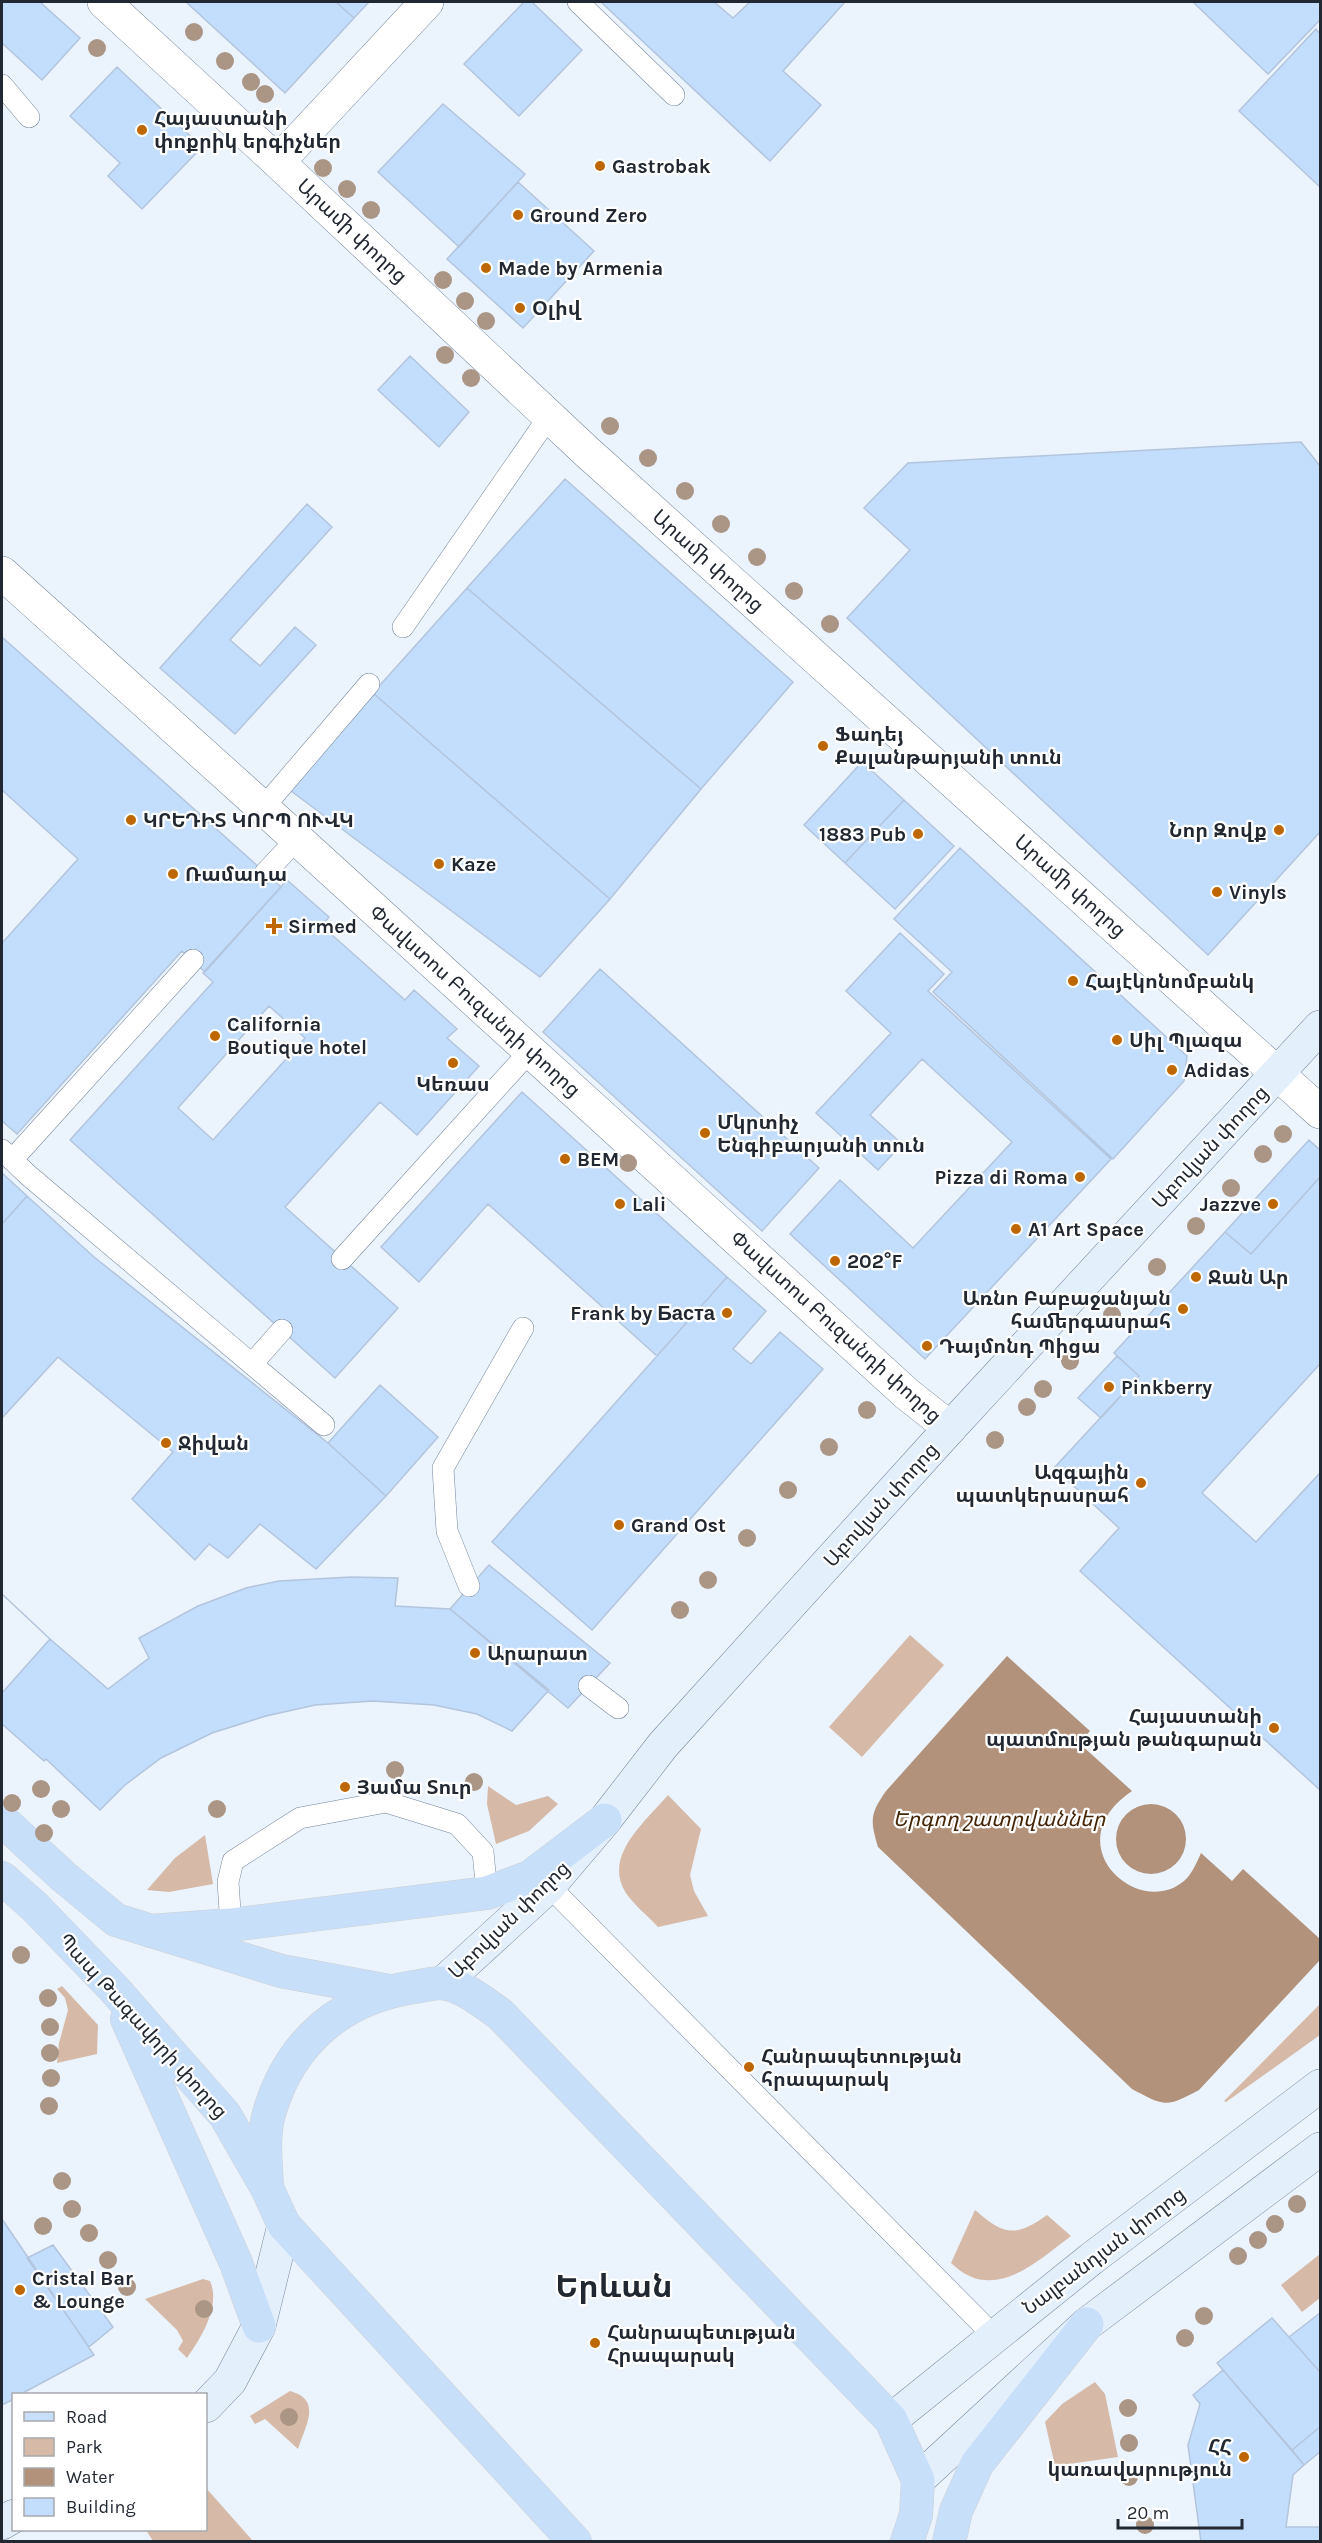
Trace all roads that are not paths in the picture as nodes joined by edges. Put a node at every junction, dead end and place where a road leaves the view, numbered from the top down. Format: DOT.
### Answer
graph roads {
  1 [pos="104,2"];
  2 [pos="427,2"];
  3 [pos="578,2"];
  4 [pos="2,85"];
  5 [pos="674,95"];
  6 [pos="29,117"];
  7 [pos="278,162"];
  8 [pos="550,415"];
  9 [pos="2,573"];
  10 [pos="403,627"];
  11 [pos="369,684"];
  12 [pos="263,808"];
  13 [pos="297,839"];
  14 [pos="265,873"];
  15 [pos="193,960"];
  16 [pos="1320,1027"];
  17 [pos="530,1052"];
  18 [pos="1278,1074"];
  19 [pos="1320,1112"];
  20 [pos="7,1155"];
  21 [pos="342,1259"];
  22 [pos="523,1328"];
  23 [pos="282,1330"];
  24 [pos="252,1364"];
  25 [pos="324,1425"];
  26 [pos="950,1428"];
  27 [pos="469,1586"];
  28 [pos="589,1686"];
  29 [pos="618,1708"];
  30 [pos="2,1820"];
  31 [pos="605,1820"];
  32 [pos="2,1878"];
  33 [pos="549,1886"];
  34 [pos="488,1893"];
  35 [pos="231,1925"];
  36 [pos="152,1931"];
  37 [pos="443,1983"];
  38 [pos="114,1989"];
  39 [pos="389,1991"];
  40 [pos="1320,2086"];
  41 [pos="1320,2149"];
  42 [pos="267,2188"];
  43 [pos="284,2225"];
  44 [pos="1087,2324"];
  45 [pos="259,2326"];
  46 [pos="994,2336"];
  47 [pos="207,2405"];
  48 [pos="891,2420"];
  49 [pos="918,2480"];
  50 [pos="575,2541"];
  51 [pos="908,2541"];
  52 [pos="949,2541"];
  1 -- 7 [label="street, Արամի փողոց"];
  2 -- 7 [label="street"];
  3 -- 5 [label="lane"];
  4 -- 6 [label="lane"];
  7 -- 8 [label="street, Արամի փողոց"];
  8 -- 10 [label="lane"];
  8 -- 18 [label="street, Արամի փողոց"];
  9 -- 12 [label="street, Փավստոս Բուզանդի փողոց"];
  11 -- 12 [label="lane"];
  12 -- 13 [label="street, Փավստոս Բուզանդի փողոց"];
  13 -- 14 [label="lane"];
  13 -- 17 [label="street, Փավստոս Բուզանդի փողոց"];
  15 -- 20 [label="lane"];
  16 -- 18 [label="main road, Աբովյան փողոց"];
  17 -- 21 [label="lane"];
  17 -- 26 [label="street, Փավստոս Բուզանդի փողոց"];
  18 -- 19 [label="street, Արամի փողոց"];
  18 -- 26 [label="main road, Աբովյան փողոց"];
  20 -- 24 [label="lane"];
  22 -- 27 [label="lane"];
  23 -- 24 [label="lane"];
  24 -- 25 [label="lane"];
  26 -- 31 [label="main road, Աբովյան փողոց"];
  28 -- 29 [label="lane"];
  30 -- 36 [label="main road"];
  31 -- 33 [label="main road, Աբովյան փողոց"];
  31 -- 34 [label="main road"];
  32 -- 38 [label="main road, Պապ Թագավորի փողոց"];
  33 -- 37 [label="main road, Աբովյան փողոց"];
  33 -- 46 [label="lane"];
  34 -- 35 [label="main road"];
  34 -- 35 [label="lane"];
  35 -- 36 [label="main road"];
  36 -- 39 [label="main road"];
  37 -- 39 [label="main road"];
  37 -- 48 [label="main road"];
  38 -- 42 [label="main road, Պապ Թագավորի փողոց"];
  38 -- 45 [label="main road"];
  39 -- 42 [label="main road"];
  40 -- 46 [label="main road, Նալբանդյան փողոց"];
  41 -- 44 [label="main road"];
  42 -- 43 [label="main road"];
  43 -- 45 [label="main road"];
  43 -- 50 [label="main road"];
  44 -- 49 [label="main road"];
  44 -- 52 [label="main road"];
  45 -- 47 [label="main road"];
  46 -- 48 [label="main road, Նալբանդյան փողոց"];
  48 -- 49 [label="main road"];
  49 -- 51 [label="main road"];
}
